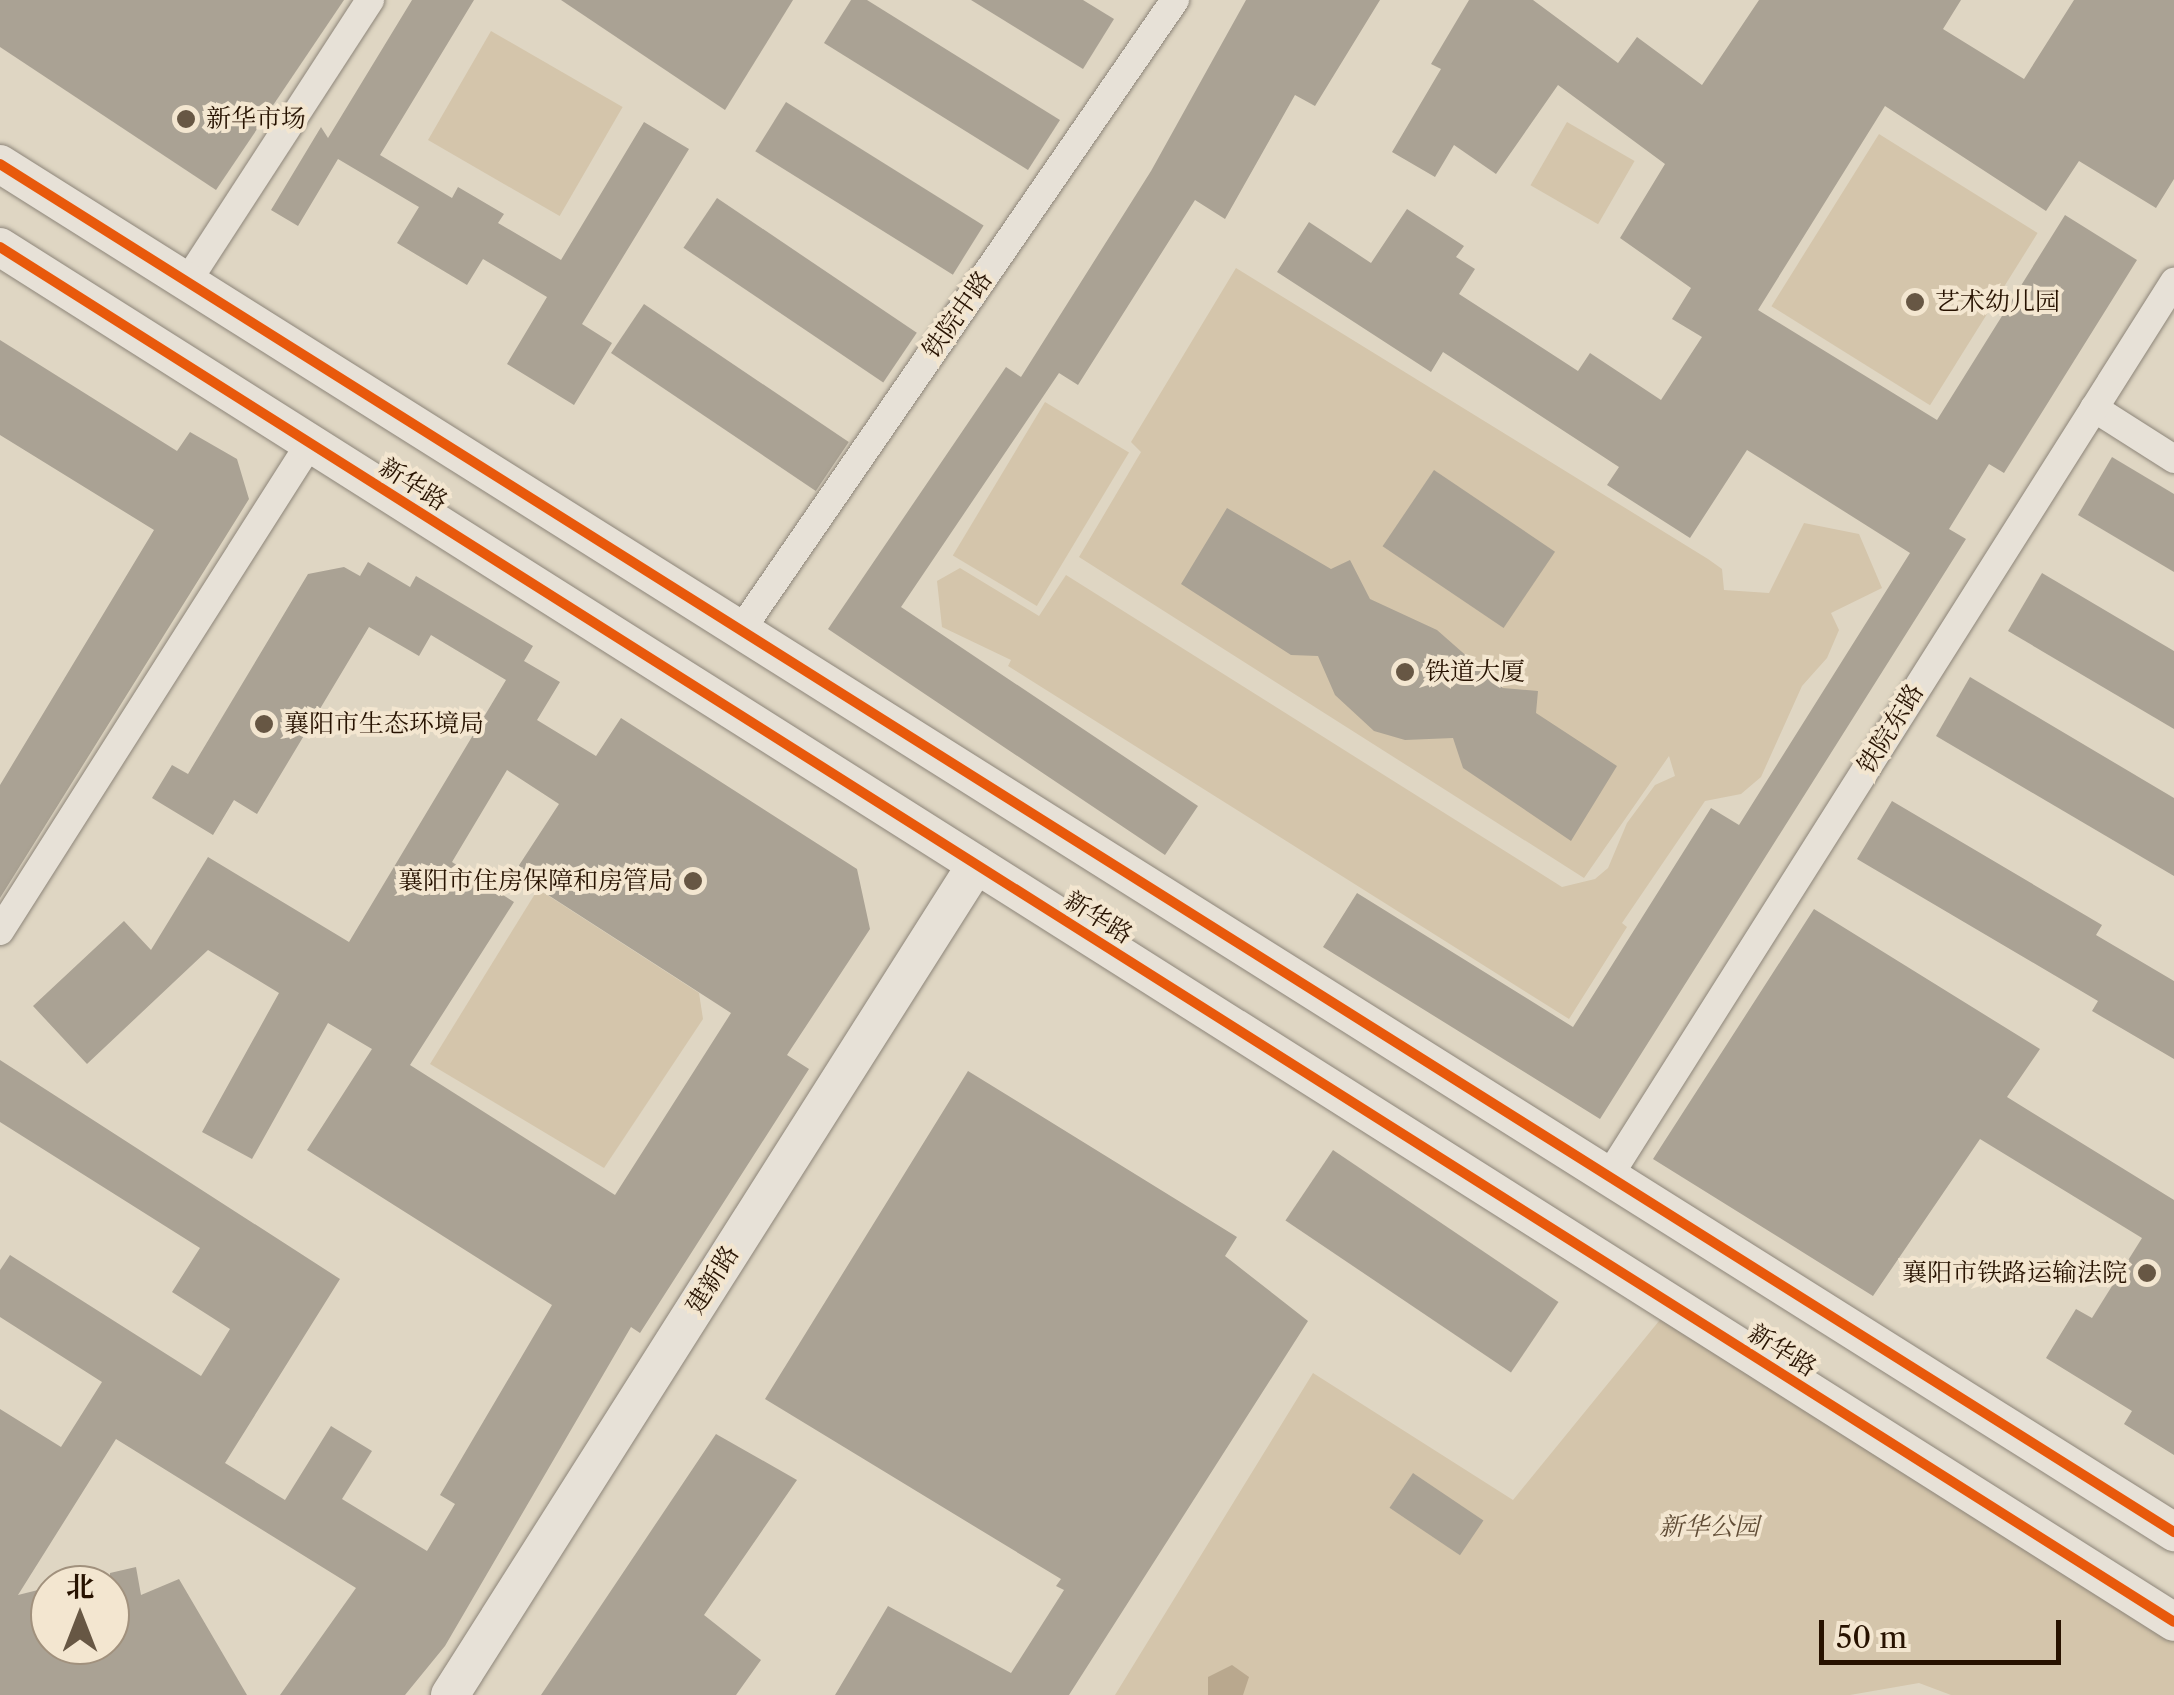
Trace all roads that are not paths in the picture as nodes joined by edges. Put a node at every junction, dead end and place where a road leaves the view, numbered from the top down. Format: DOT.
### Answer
graph roads {
  1 [pos="370,0"];
  2 [pos="1175,0"];
  3 [pos="0,164"];
  4 [pos="0,248"];
  5 [pos="187,282"];
  6 [pos="2174,282"];
  7 [pos="2094,408"];
  8 [pos="310,443"];
  9 [pos="2174,459"];
  10 [pos="741,630"];
  11 [pos="976,865"];
  12 [pos="0,932"];
  13 [pos="1609,1176"];
  14 [pos="2174,1532"];
  15 [pos="2174,1622"];
  16 [pos="450,1695"];
  1 -- 5 [label="street"];
  2 -- 10 [label="street, 铁院中路"];
  3 -- 5 [label="main road, 新华路"];
  4 -- 8 [label="main road, 新华路"];
  5 -- 10 [label="main road, 新华路"];
  6 -- 7 [label="street, 铁院东路"];
  7 -- 9 [label="street"];
  7 -- 13 [label="street, 铁院东路"];
  8 -- 11 [label="main road, 新华路"];
  8 -- 12 [label="street"];
  10 -- 13 [label="main road, 新华路"];
  11 -- 15 [label="main road, 新华路"];
  11 -- 16 [label="main road, 建新路"];
  13 -- 14 [label="main road, 新华路"];
}
